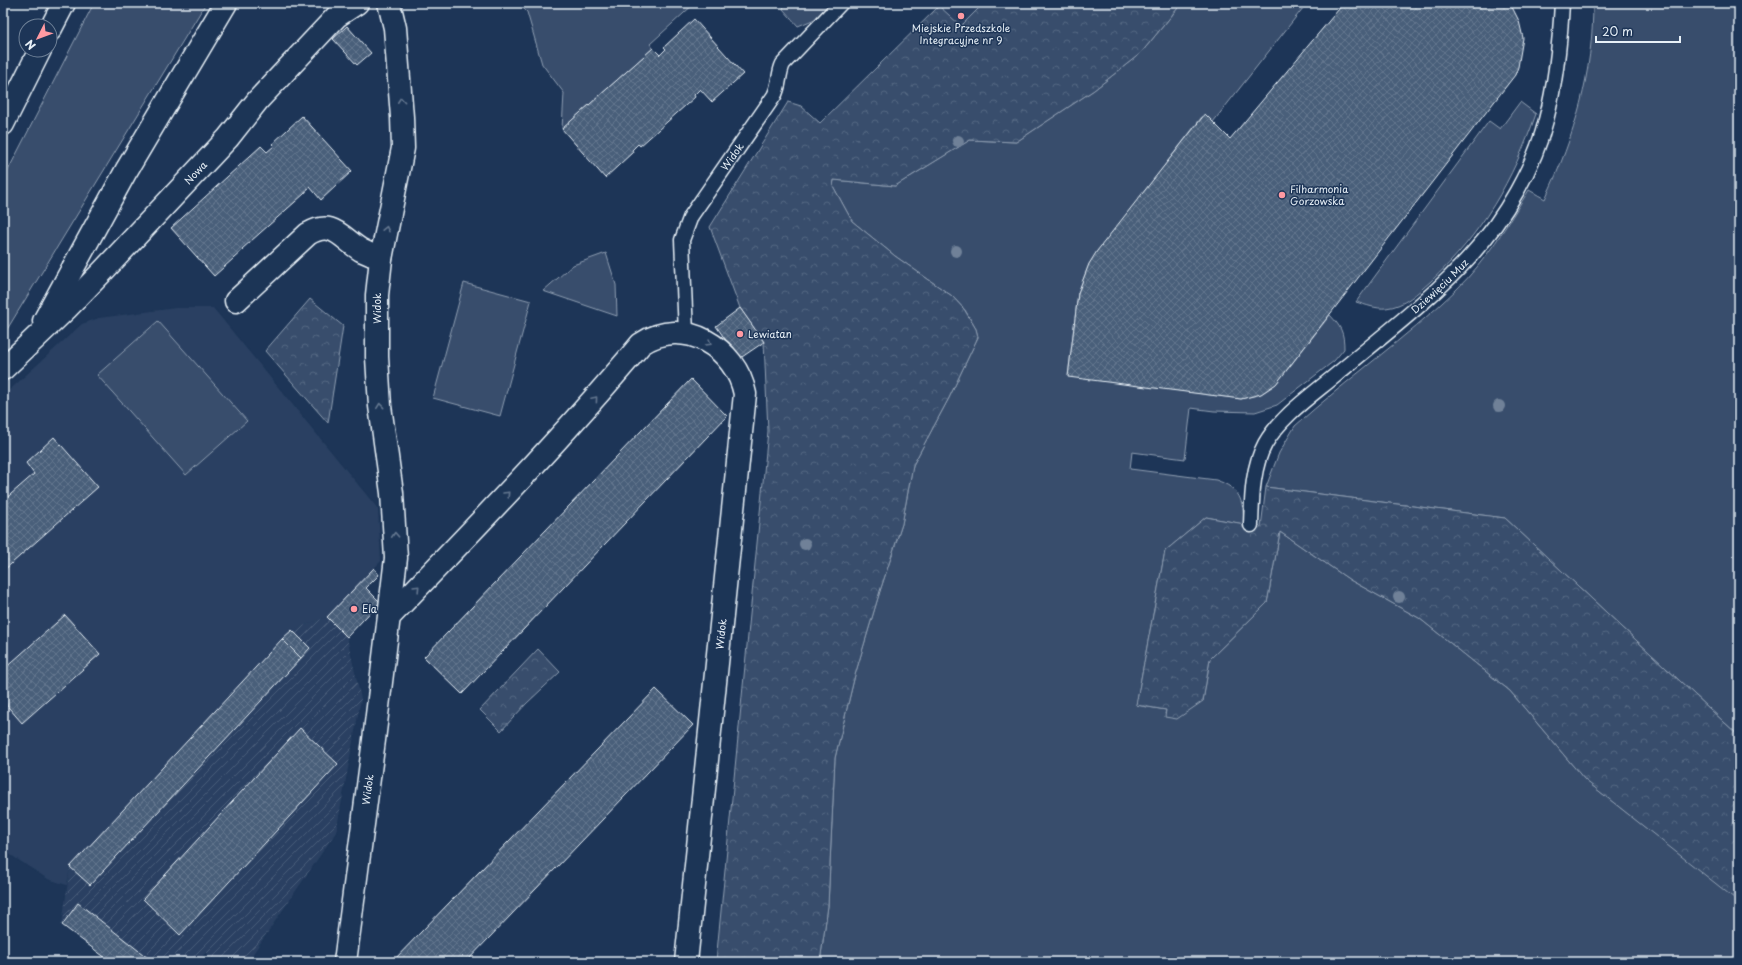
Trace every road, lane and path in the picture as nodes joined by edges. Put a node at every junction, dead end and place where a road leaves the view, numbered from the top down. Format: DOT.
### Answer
graph roads {
  1 [pos="64,3"];
  2 [pos="226,3"];
  3 [pos="357,3"];
  4 [pos="389,3"];
  5 [pos="841,3"];
  6 [pos="1562,3"];
  7 [pos="56,18"];
  8 [pos="36,58"];
  9 [pos="3,124"];
  10 [pos="381,259"];
  11 [pos="236,301"];
  12 [pos="686,333"];
  13 [pos="32,341"];
  14 [pos="3,369"];
  15 [pos="1251,525"];
  16 [pos="390,616"];
  17 [pos="345,962"];
  18 [pos="686,962"];
  1 -- 7 [label="street"];
  2 -- 13 [label="street, Nowa"];
  3 -- 13 [label="street, Nowa"];
  10 -- 4 [label="street, Widok, one-way"];
  5 -- 12 [label="lane, Widok"];
  6 -- 15 [label="lane, Dziewięciu Muz"];
  8 -- 9 [label="street"];
  10 -- 11 [label="street"];
  16 -- 10 [label="street, Widok, one-way"];
  16 -- 12 [label="street, Widok, one-way"];
  12 -- 18 [label="street, Widok, one-way"];
  13 -- 14 [label="street, Nowa"];
  16 -- 17 [label="street, Widok"];
}
